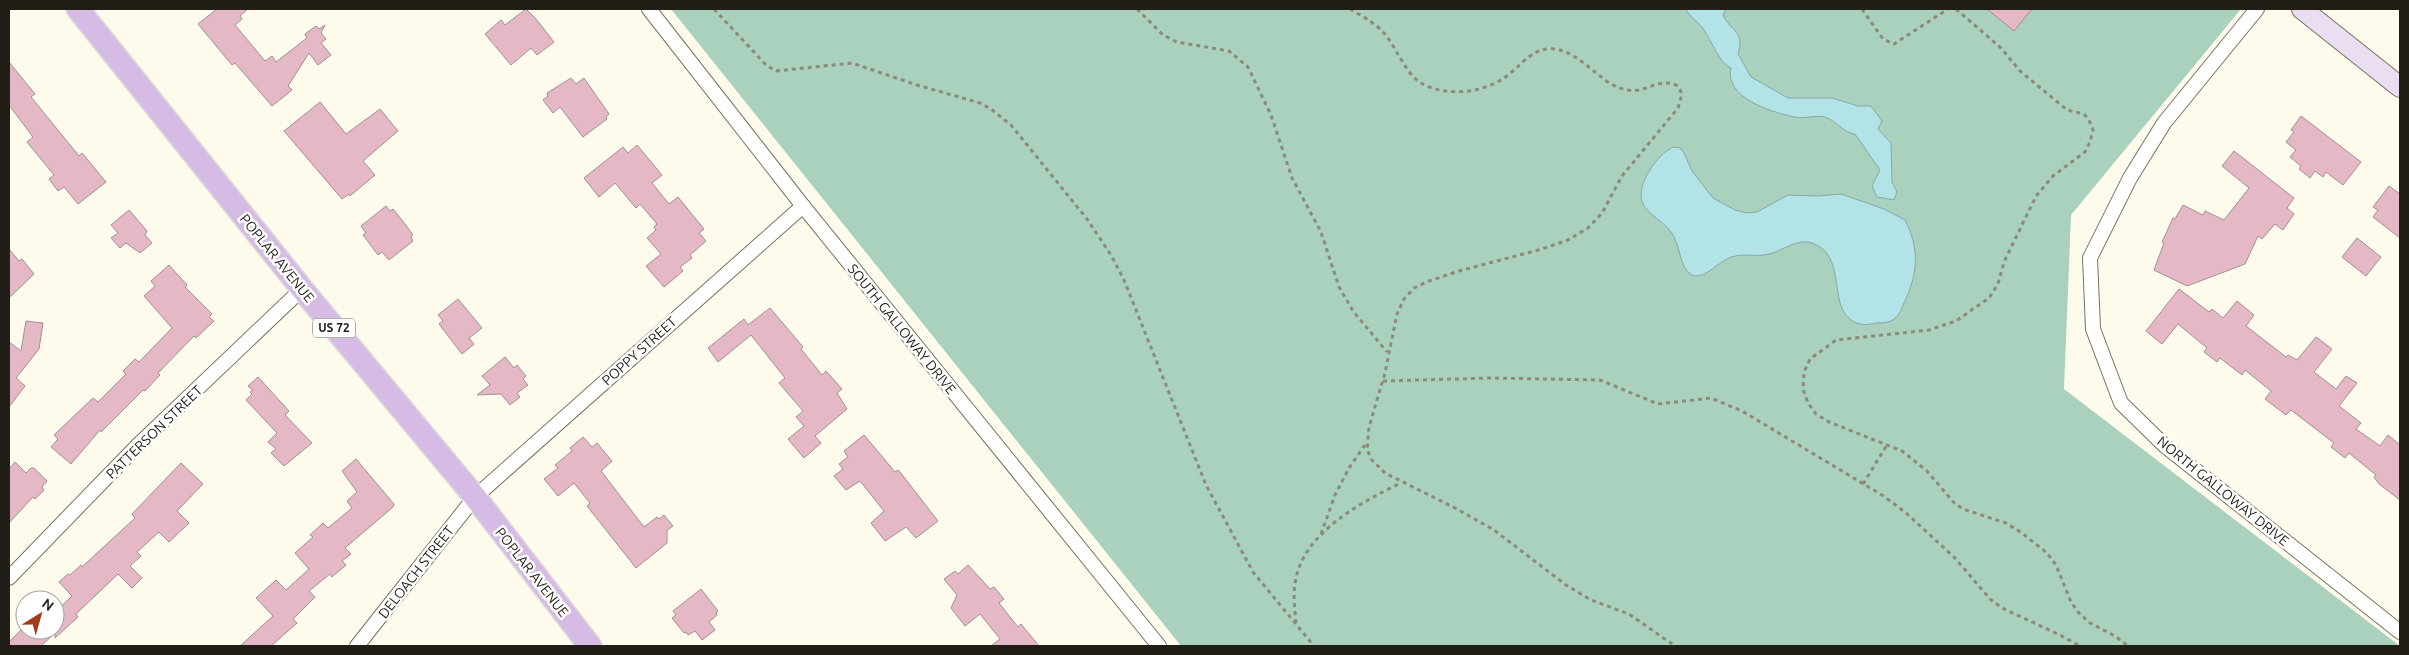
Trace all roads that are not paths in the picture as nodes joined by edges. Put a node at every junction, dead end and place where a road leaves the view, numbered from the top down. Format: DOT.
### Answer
graph roads {
  1 [pos="78,9"];
  2 [pos="649,9"];
  3 [pos="2257,9"];
  4 [pos="2302,9"];
  5 [pos="2400,87"];
  6 [pos="803,206"];
  7 [pos="302,290"];
  8 [pos="475,497"];
  9 [pos="9,578"];
  10 [pos="2400,632"];
  11 [pos="358,646"];
  12 [pos="590,646"];
  13 [pos="1159,646"];
  1 -- 7 [label="main road, POPLAR AVENUE / US 72"];
  2 -- 6 [label="street, SOUTH GALLOWAY DRIVE"];
  3 -- 10 [label="street, NORTH GALLOWAY DRIVE"];
  4 -- 5 [label="main road"];
  6 -- 8 [label="street, POPPY STREET"];
  6 -- 13 [label="street, SOUTH GALLOWAY DRIVE"];
  7 -- 8 [label="main road, POPLAR AVENUE / US 72"];
  7 -- 9 [label="street, PATTERSON STREET"];
  8 -- 11 [label="street, DELOACH STREET"];
  8 -- 12 [label="main road, POPLAR AVENUE / US 72"];
}
